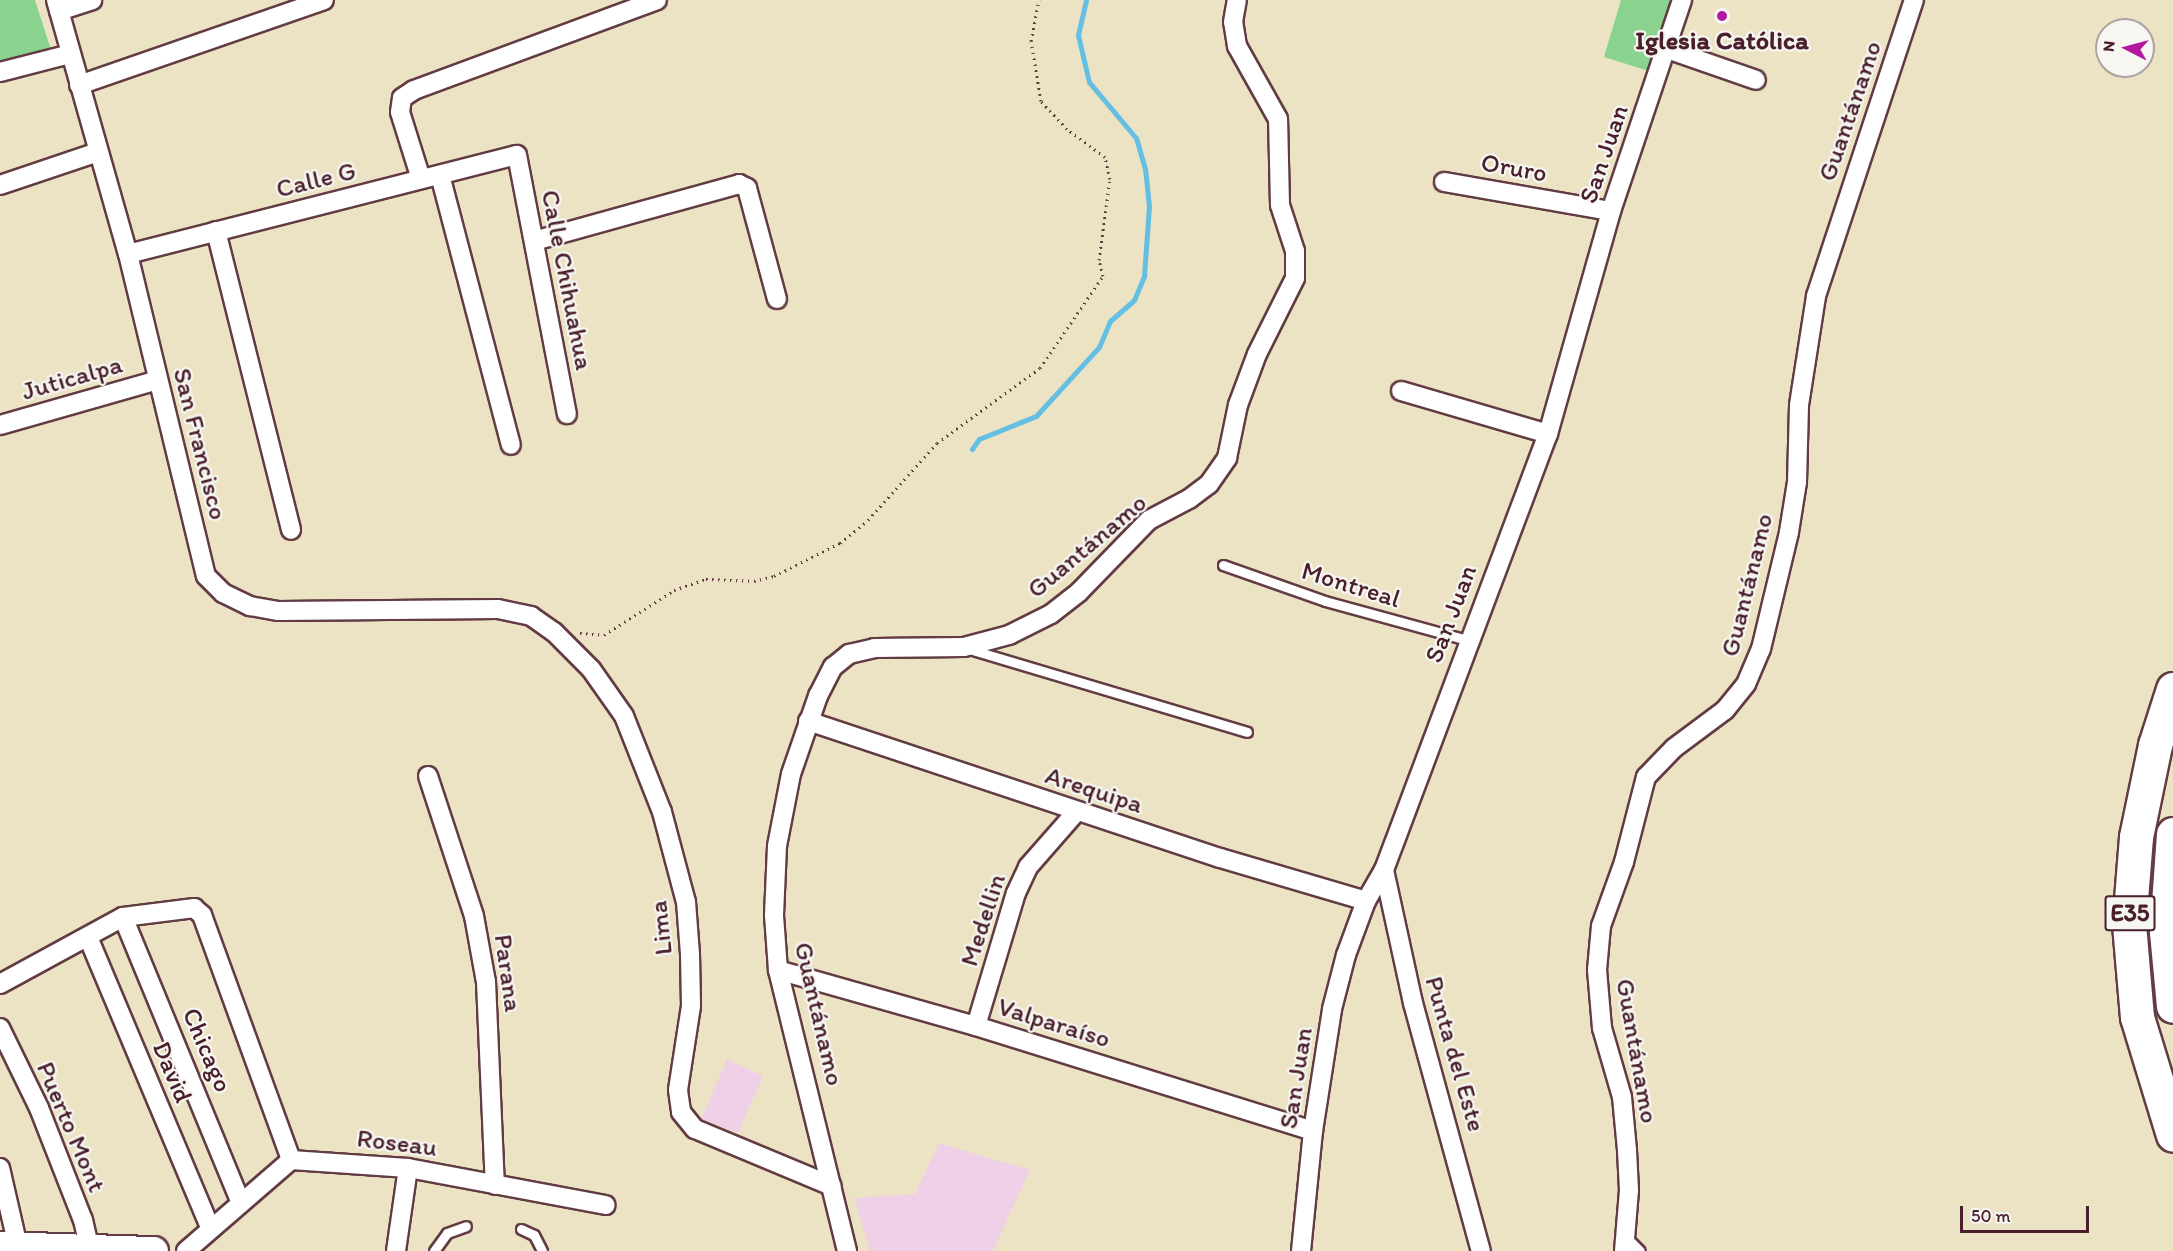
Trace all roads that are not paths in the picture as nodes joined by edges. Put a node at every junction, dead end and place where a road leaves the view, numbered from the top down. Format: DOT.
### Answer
graph roads {
  1 [pos="92,0"];
  2 [pos="324,0"];
  3 [pos="657,0"];
  4 [pos="1237,0"];
  5 [pos="1682,0"];
  6 [pos="1914,0"];
  7 [pos="58,6"];
  8 [pos="1667,49"];
  9 [pos="70,54"];
  10 [pos="0,72"];
  11 [pos="1756,80"];
  12 [pos="79,85"];
  13 [pos="98,152"];
  14 [pos="517,155"];
  15 [pos="440,175"];
  16 [pos="422,179"];
  17 [pos="1444,182"];
  18 [pos="0,185"];
  19 [pos="1611,211"];
  20 [pos="216,231"];
  21 [pos="534,242"];
  22 [pos="128,254"];
  23 [pos="777,299"];
  24 [pos="158,380"];
  25 [pos="1401,391"];
  26 [pos="567,414"];
  27 [pos="0,425"];
  28 [pos="1548,434"];
  29 [pos="511,445"];
  30 [pos="291,530"];
  31 [pos="1223,565"];
  32 [pos="531,616"];
  33 [pos="1468,640"];
  34 [pos="964,647"];
  35 [pos="2173,689"];
  36 [pos="808,721"];
  37 [pos="1247,732"];
  38 [pos="428,776"];
  39 [pos="1077,811"];
  40 [pos="2173,834"];
  41 [pos="1384,870"];
  42 [pos="1366,902"];
  43 [pos="123,917"];
  44 [pos="88,937"];
  45 [pos="778,970"];
  46 [pos="0,984"];
  47 [pos="2173,1006"];
  48 [pos="976,1026"];
  49 [pos="0,1028"];
  50 [pos="1313,1131"];
  51 [pos="2173,1135"];
  52 [pos="291,1160"];
  53 [pos="0,1168"];
  54 [pos="408,1168"];
  55 [pos="495,1185"];
  56 [pos="832,1186"];
  57 [pos="242,1203"];
  58 [pos="606,1205"];
  59 [pos="466,1226"];
  60 [pos="210,1227"];
  61 [pos="521,1228"];
  62 [pos="89,1247"];
  63 [pos="1630,1247"];
  64 [pos="13,1248"];
  65 [pos="154,1251"];
  66 [pos="186,1251"];
  67 [pos="396,1251"];
  68 [pos="434,1251"];
  69 [pos="542,1251"];
  70 [pos="848,1251"];
  71 [pos="1301,1251"];
  72 [pos="1481,1251"];
  1 -- 7 [label="street"];
  2 -- 12 [label="street"];
  3 -- 16 [label="street"];
  4 -- 34 [label="street, Guantánamo"];
  5 -- 8 [label="street, San Juan"];
  6 -- 63 [label="street, Guantánamo"];
  7 -- 9 [label="street, San Francisco"];
  8 -- 11 [label="street"];
  8 -- 19 [label="street, San Juan"];
  9 -- 10 [label="street"];
  9 -- 12 [label="street, San Francisco"];
  12 -- 13 [label="street, San Francisco"];
  13 -- 18 [label="street"];
  13 -- 22 [label="street, San Francisco"];
  14 -- 15 [label="street, Calle G"];
  14 -- 21 [label="street, Calle Chihuahua"];
  15 -- 16 [label="street, Calle G"];
  15 -- 29 [label="street"];
  16 -- 20 [label="street, Calle G"];
  17 -- 19 [label="street, Oruro"];
  19 -- 28 [label="street, San Juan"];
  20 -- 22 [label="street, Calle G"];
  20 -- 30 [label="street"];
  21 -- 23 [label="street"];
  21 -- 26 [label="street, Calle Chihuahua"];
  22 -- 24 [label="street, San Francisco"];
  24 -- 27 [label="street, Juticalpa"];
  24 -- 32 [label="street, San Francisco"];
  25 -- 28 [label="street"];
  28 -- 33 [label="street, San Juan"];
  31 -- 33 [label="lane, Montreal"];
  32 -- 56 [label="street, Lima"];
  33 -- 41 [label="street, San Juan"];
  34 -- 36 [label="street, Guantánamo"];
  34 -- 37 [label="lane"];
  35 -- 51 [label="highway, E35"];
  36 -- 39 [label="street, Arequipa"];
  36 -- 45 [label="street, Guantánamo"];
  38 -- 55 [label="street, Parana"];
  39 -- 42 [label="street, Arequipa"];
  39 -- 48 [label="street, Medellin"];
  40 -- 47 [label="highway, E35"];
  41 -- 42 [label="street, San Juan"];
  41 -- 72 [label="street, Punta del Este"];
  42 -- 50 [label="street, San Juan"];
  43 -- 44 [label="street"];
  43 -- 52 [label="street"];
  43 -- 57 [label="street, Chicago"];
  44 -- 46 [label="street"];
  44 -- 60 [label="street, David"];
  45 -- 48 [label="street, Valparaíso"];
  45 -- 56 [label="street, Guantánamo"];
  48 -- 50 [label="street, Valparaíso"];
  49 -- 62 [label="street, Puerto Mont"];
  50 -- 71 [label="street, San Juan"];
  52 -- 54 [label="street, Roseau"];
  52 -- 57 [label="street"];
  53 -- 64 [label="street"];
  54 -- 55 [label="street, Roseau"];
  54 -- 67 [label="street"];
  55 -- 58 [label="street, Roseau"];
  56 -- 70 [label="street, Guantánamo"];
  57 -- 60 [label="street"];
  59 -- 68 [label="lane"];
  60 -- 66 [label="street"];
  61 -- 69 [label="lane"];
  62 -- 64 [label="main road"];
  62 -- 65 [label="main road"];
}
